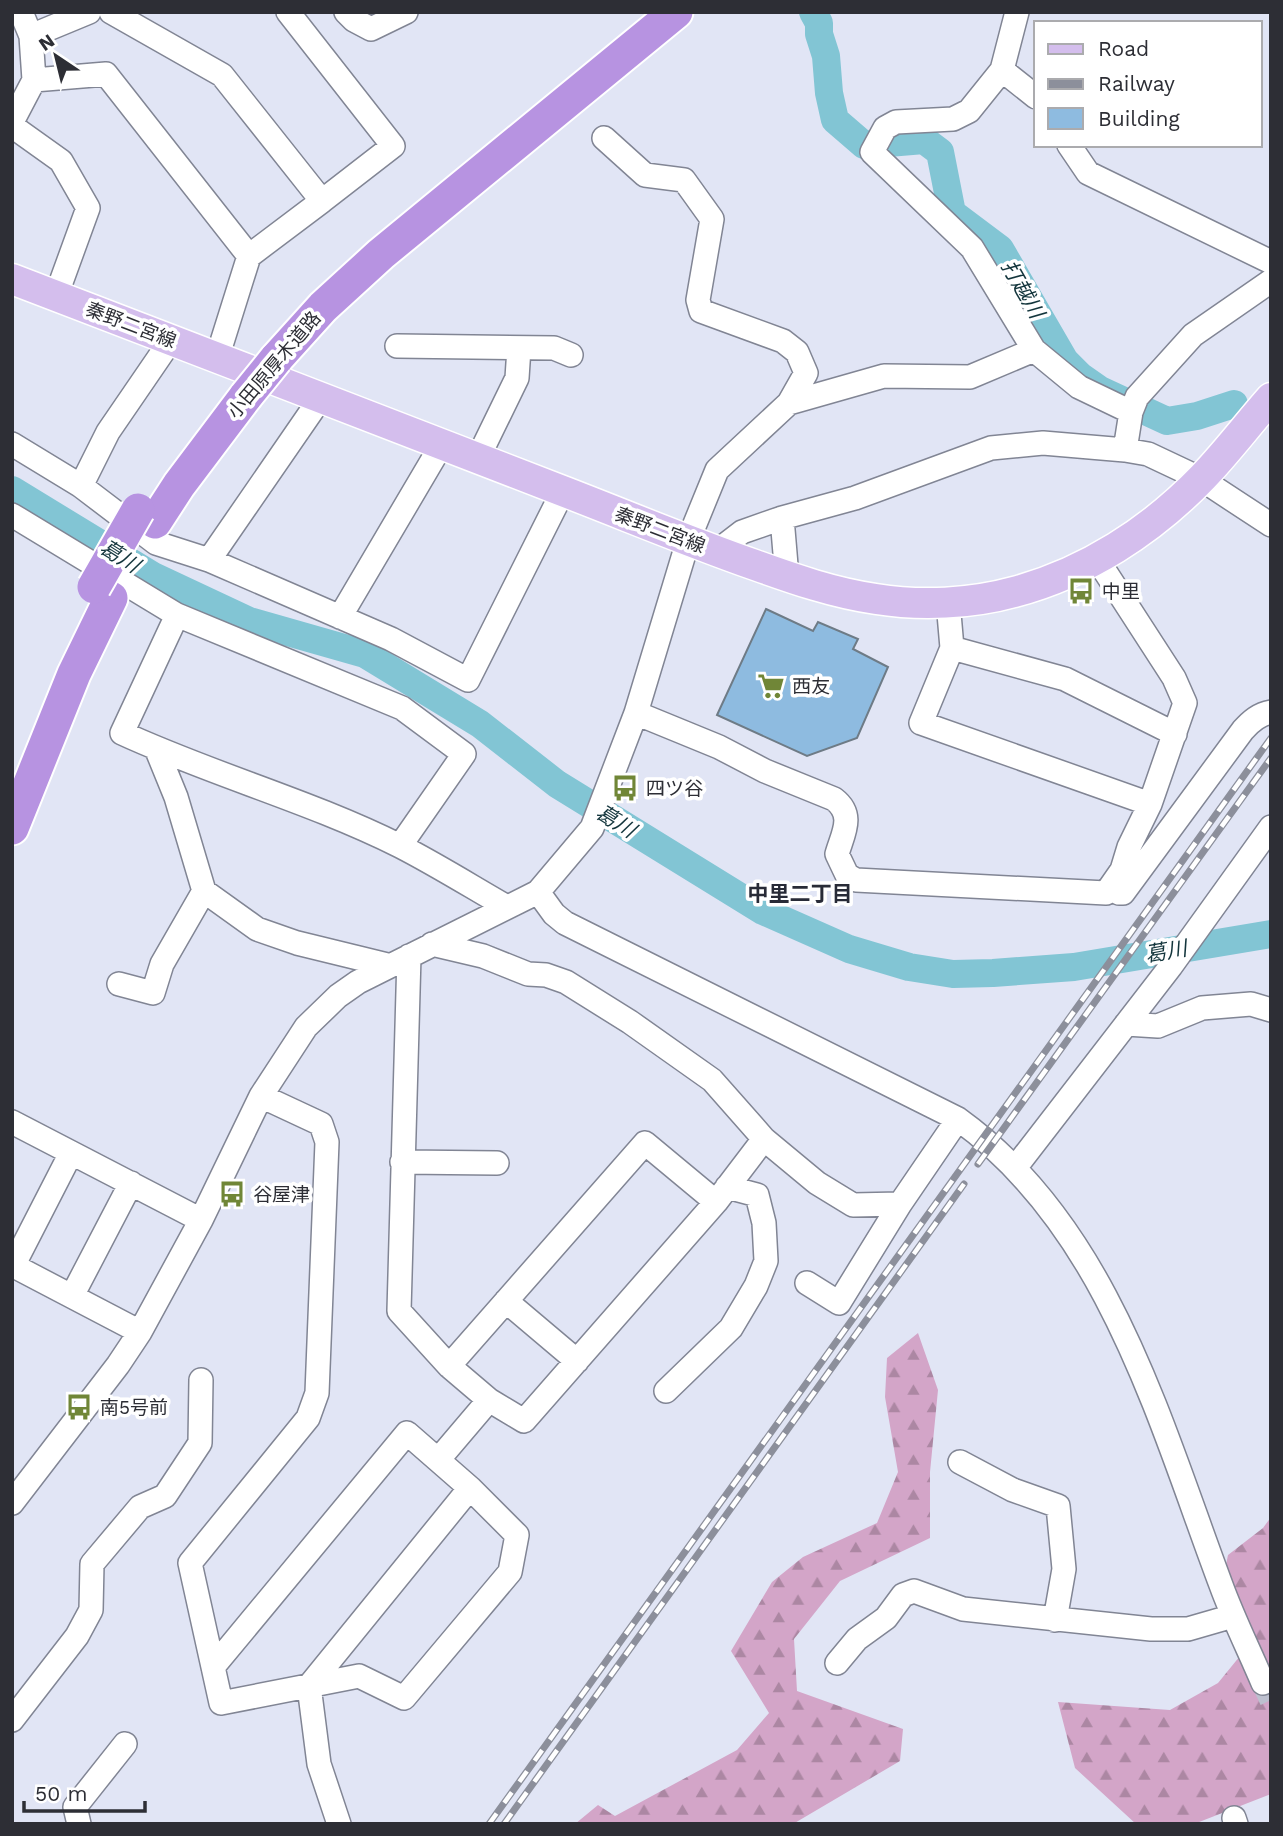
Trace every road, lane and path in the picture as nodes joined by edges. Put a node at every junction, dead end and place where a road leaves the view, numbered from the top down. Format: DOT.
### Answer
graph roads {
  1 [pos="21,12"];
  2 [pos="89,12"];
  3 [pos="111,12"];
  4 [pos="288,12"];
  5 [pos="346,12"];
  6 [pos="407,12"];
  7 [pos="1017,12"];
  8 [pos="662,14"];
  9 [pos="31,36"];
  10 [pos="1002,70"];
  11 [pos="34,80"];
  12 [pos="1034,95"];
  13 [pos="12,124"];
  14 [pos="604,138"];
  15 [pos="1070,147"];
  16 [pos="322,201"];
  17 [pos="249,256"];
  18 [pos="1271,262"];
  19 [pos="12,279"];
  20 [pos="1271,281"];
  21 [pos="57,296"];
  22 [pos="171,340"];
  23 [pos="397,346"];
  24 [pos="519,348"];
  25 [pos="1034,350"];
  26 [pos="571,355"];
  27 [pos="230,380"];
  28 [pos="320,398"];
  29 [pos="1271,398"];
  30 [pos="789,403"];
  31 [pos="1134,404"];
  32 [pos="12,444"];
  33 [pos="442,444"];
  34 [pos="1125,450"];
  35 [pos="478,458"];
  36 [pos="1201,479"];
  37 [pos="81,486"];
  38 [pos="563,491"];
  39 [pos="12,515"];
  40 [pos="782,518"];
  41 [pos="1271,525"];
  42 [pos="688,541"];
  43 [pos="716,552"];
  44 [pos="1097,559"];
  45 [pos="209,560"];
  46 [pos="787,577"];
  47 [pos="103,592"];
  48 [pos="948,602"];
  49 [pos="177,615"];
  50 [pos="340,617"];
  51 [pos="952,648"];
  52 [pos="1271,712"];
  53 [pos="636,713"];
  54 [pos="1175,734"];
  55 [pos="156,748"];
  56 [pos="12,771"];
  57 [pos="1150,804"];
  58 [pos="12,828"];
  59 [pos="1268,836"];
  60 [pos="400,846"];
  61 [pos="204,891"];
  62 [pos="538,892"];
  63 [pos="1106,893"];
  64 [pos="507,907"];
  65 [pos="432,944"];
  66 [pos="409,956"];
  67 [pos="387,965"];
  68 [pos="119,985"];
  69 [pos="1271,1010"];
  70 [pos="1126,1024"];
  71 [pos="261,1096"];
  72 [pos="958,1119"];
  73 [pos="12,1122"];
  74 [pos="764,1139"];
  75 [pos="71,1153"];
  76 [pos="402,1162"];
  77 [pos="497,1163"];
  78 [pos="1015,1168"];
  79 [pos="131,1183"];
  80 [pos="722,1194"];
  81 [pos="900,1204"];
  82 [pos="201,1220"];
  83 [pos="13,1266"];
  84 [pos="807,1283"];
  85 [pos="72,1296"];
  86 [pos="506,1301"];
  87 [pos="140,1332"];
  88 [pos="577,1361"];
  89 [pos="449,1366"];
  90 [pos="201,1380"];
  91 [pos="666,1391"];
  92 [pos="489,1400"];
  93 [pos="438,1460"];
  94 [pos="960,1462"];
  95 [pos="470,1488"];
  96 [pos="12,1503"];
  97 [pos="1233,1616"];
  98 [pos="1055,1620"];
  99 [pos="837,1663"];
  100 [pos="213,1667"];
  101 [pos="1263,1683"];
  102 [pos="309,1686"];
  103 [pos="12,1720"];
  104 [pos="125,1744"];
  105 [pos="79,1824"];
  106 [pos="339,1824"];
  1 -- 9 [label="street"];
  2 -- 9 [label="street"];
  3 -- 16 [label="street"];
  4 -- 16 [label="street"];
  5 -- 6 [label="street"];
  7 -- 10 [label="street"];
  8 -- 27 [label="highway, 小田原厚木道路, bridge"];
  9 -- 11 [label="street"];
  10 -- 12 [label="street"];
  10 -- 25 [label="street"];
  11 -- 13 [label="street"];
  11 -- 17 [label="street"];
  13 -- 21 [label="street"];
  14 -- 30 [label="street"];
  15 -- 18 [label="street"];
  16 -- 17 [label="street"];
  17 -- 27 [label="street"];
  19 -- 21 [label="main road, 秦野二宮線"];
  20 -- 31 [label="street"];
  21 -- 22 [label="main road, 秦野二宮線"];
  22 -- 27 [label="main road, 秦野二宮線"];
  22 -- 37 [label="street"];
  23 -- 24 [label="street"];
  24 -- 26 [label="street"];
  24 -- 35 [label="street"];
  25 -- 30 [label="street"];
  25 -- 31 [label="street"];
  27 -- 28 [label="main road, 秦野二宮線"];
  27 -- 47 [label="highway, 小田原厚木道路"];
  28 -- 33 [label="main road, 秦野二宮線"];
  28 -- 45 [label="street"];
  29 -- 36 [label="main road, 秦野二宮線"];
  30 -- 42 [label="street"];
  31 -- 34 [label="street"];
  32 -- 37 [label="street"];
  33 -- 35 [label="main road, 秦野二宮線"];
  33 -- 50 [label="street"];
  34 -- 36 [label="street"];
  34 -- 40 [label="street"];
  35 -- 38 [label="main road, 秦野二宮線"];
  36 -- 41 [label="street"];
  36 -- 44 [label="main road, 秦野二宮線"];
  37 -- 45 [label="street"];
  38 -- 42 [label="main road, 秦野二宮線"];
  38 -- 50 [label="street"];
  39 -- 49 [label="street"];
  40 -- 43 [label="street"];
  40 -- 46 [label="street"];
  42 -- 43 [label="main road, 秦野二宮線"];
  42 -- 53 [label="street"];
  43 -- 46 [label="main road, 秦野二宮線"];
  44 -- 48 [label="main road, 秦野二宮線"];
  44 -- 54 [label="street"];
  45 -- 50 [label="street"];
  46 -- 48 [label="main road, 秦野二宮線"];
  47 -- 56 [label="highway, 小田原厚木道路"];
  47 -- 58 [label="highway, 小田原厚木道路"];
  48 -- 51 [label="street"];
  49 -- 55 [label="street"];
  49 -- 60 [label="street"];
  51 -- 54 [label="street"];
  51 -- 57 [label="street"];
  52 -- 63 [label="street"];
  53 -- 62 [label="street"];
  53 -- 63 [label="street"];
  54 -- 57 [label="street"];
  55 -- 60 [label="street"];
  55 -- 61 [label="street"];
  57 -- 63 [label="street"];
  59 -- 70 [label="street"];
  60 -- 64 [label="street"];
  61 -- 67 [label="street"];
  61 -- 68 [label="street"];
  62 -- 64 [label="street"];
  62 -- 72 [label="street"];
  64 -- 65 [label="street"];
  65 -- 66 [label="street"];
  65 -- 74 [label="street"];
  66 -- 67 [label="street"];
  66 -- 76 [label="street"];
  67 -- 71 [label="street"];
  69 -- 70 [label="street"];
  70 -- 78 [label="street"];
  71 -- 82 [label="street"];
  71 -- 100 [label="street"];
  72 -- 78 [label="street"];
  72 -- 81 [label="street"];
  73 -- 75 [label="street"];
  74 -- 80 [label="street"];
  74 -- 81 [label="street"];
  75 -- 79 [label="street"];
  75 -- 83 [label="street"];
  76 -- 77 [label="street"];
  76 -- 89 [label="street"];
  78 -- 97 [label="street"];
  79 -- 82 [label="street"];
  79 -- 85 [label="street"];
  80 -- 86 [label="street"];
  80 -- 88 [label="street"];
  80 -- 91 [label="street"];
  81 -- 84 [label="street"];
  82 -- 87 [label="street"];
  83 -- 85 [label="street"];
  85 -- 87 [label="street"];
  86 -- 88 [label="street"];
  86 -- 89 [label="street"];
  87 -- 96 [label="street"];
  88 -- 92 [label="street"];
  89 -- 92 [label="street"];
  90 -- 103 [label="street"];
  92 -- 93 [label="street"];
  93 -- 95 [label="street"];
  93 -- 100 [label="street"];
  94 -- 98 [label="street"];
  95 -- 102 [label="street"];
  95 -- 102 [label="street"];
  97 -- 98 [label="street"];
  97 -- 101 [label="street"];
  98 -- 99 [label="street"];
  100 -- 102 [label="street"];
  102 -- 106 [label="street"];
  104 -- 105 [label="street"];
}
